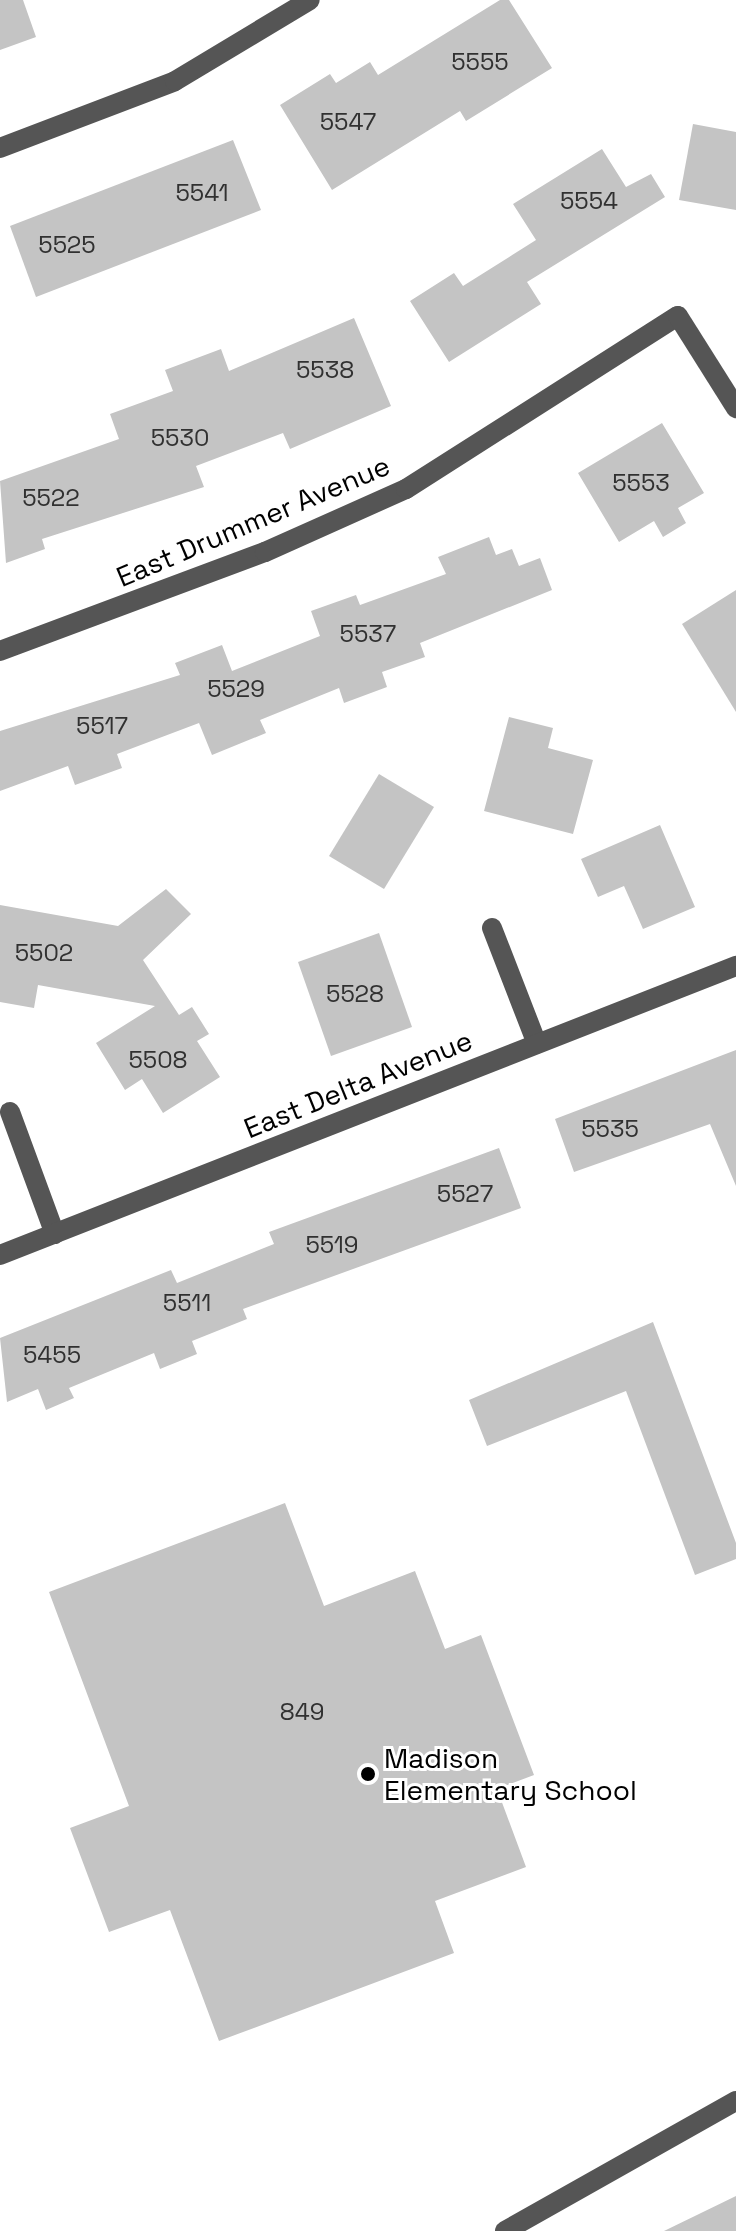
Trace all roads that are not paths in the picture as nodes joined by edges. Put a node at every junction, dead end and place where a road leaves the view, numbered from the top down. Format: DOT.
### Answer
graph roads {
  1 [pos="310,0"];
  2 [pos="0,148"];
  3 [pos="736,408"];
  4 [pos="0,651"];
  5 [pos="492,928"];
  6 [pos="736,966"];
  7 [pos="537,1044"];
  8 [pos="10,1112"];
  9 [pos="55,1234"];
  10 [pos="0,1255"];
  11 [pos="736,2101"];
  12 [pos="505,2231"];
  1 -- 2 [label="street"];
  3 -- 4 [label="street, East Drummer Avenue"];
  5 -- 7 [label="street"];
  6 -- 7 [label="street, East Delta Avenue"];
  7 -- 9 [label="street, East Delta Avenue"];
  8 -- 9 [label="street"];
  9 -- 10 [label="street, East Delta Avenue"];
  11 -- 12 [label="street"];
}
